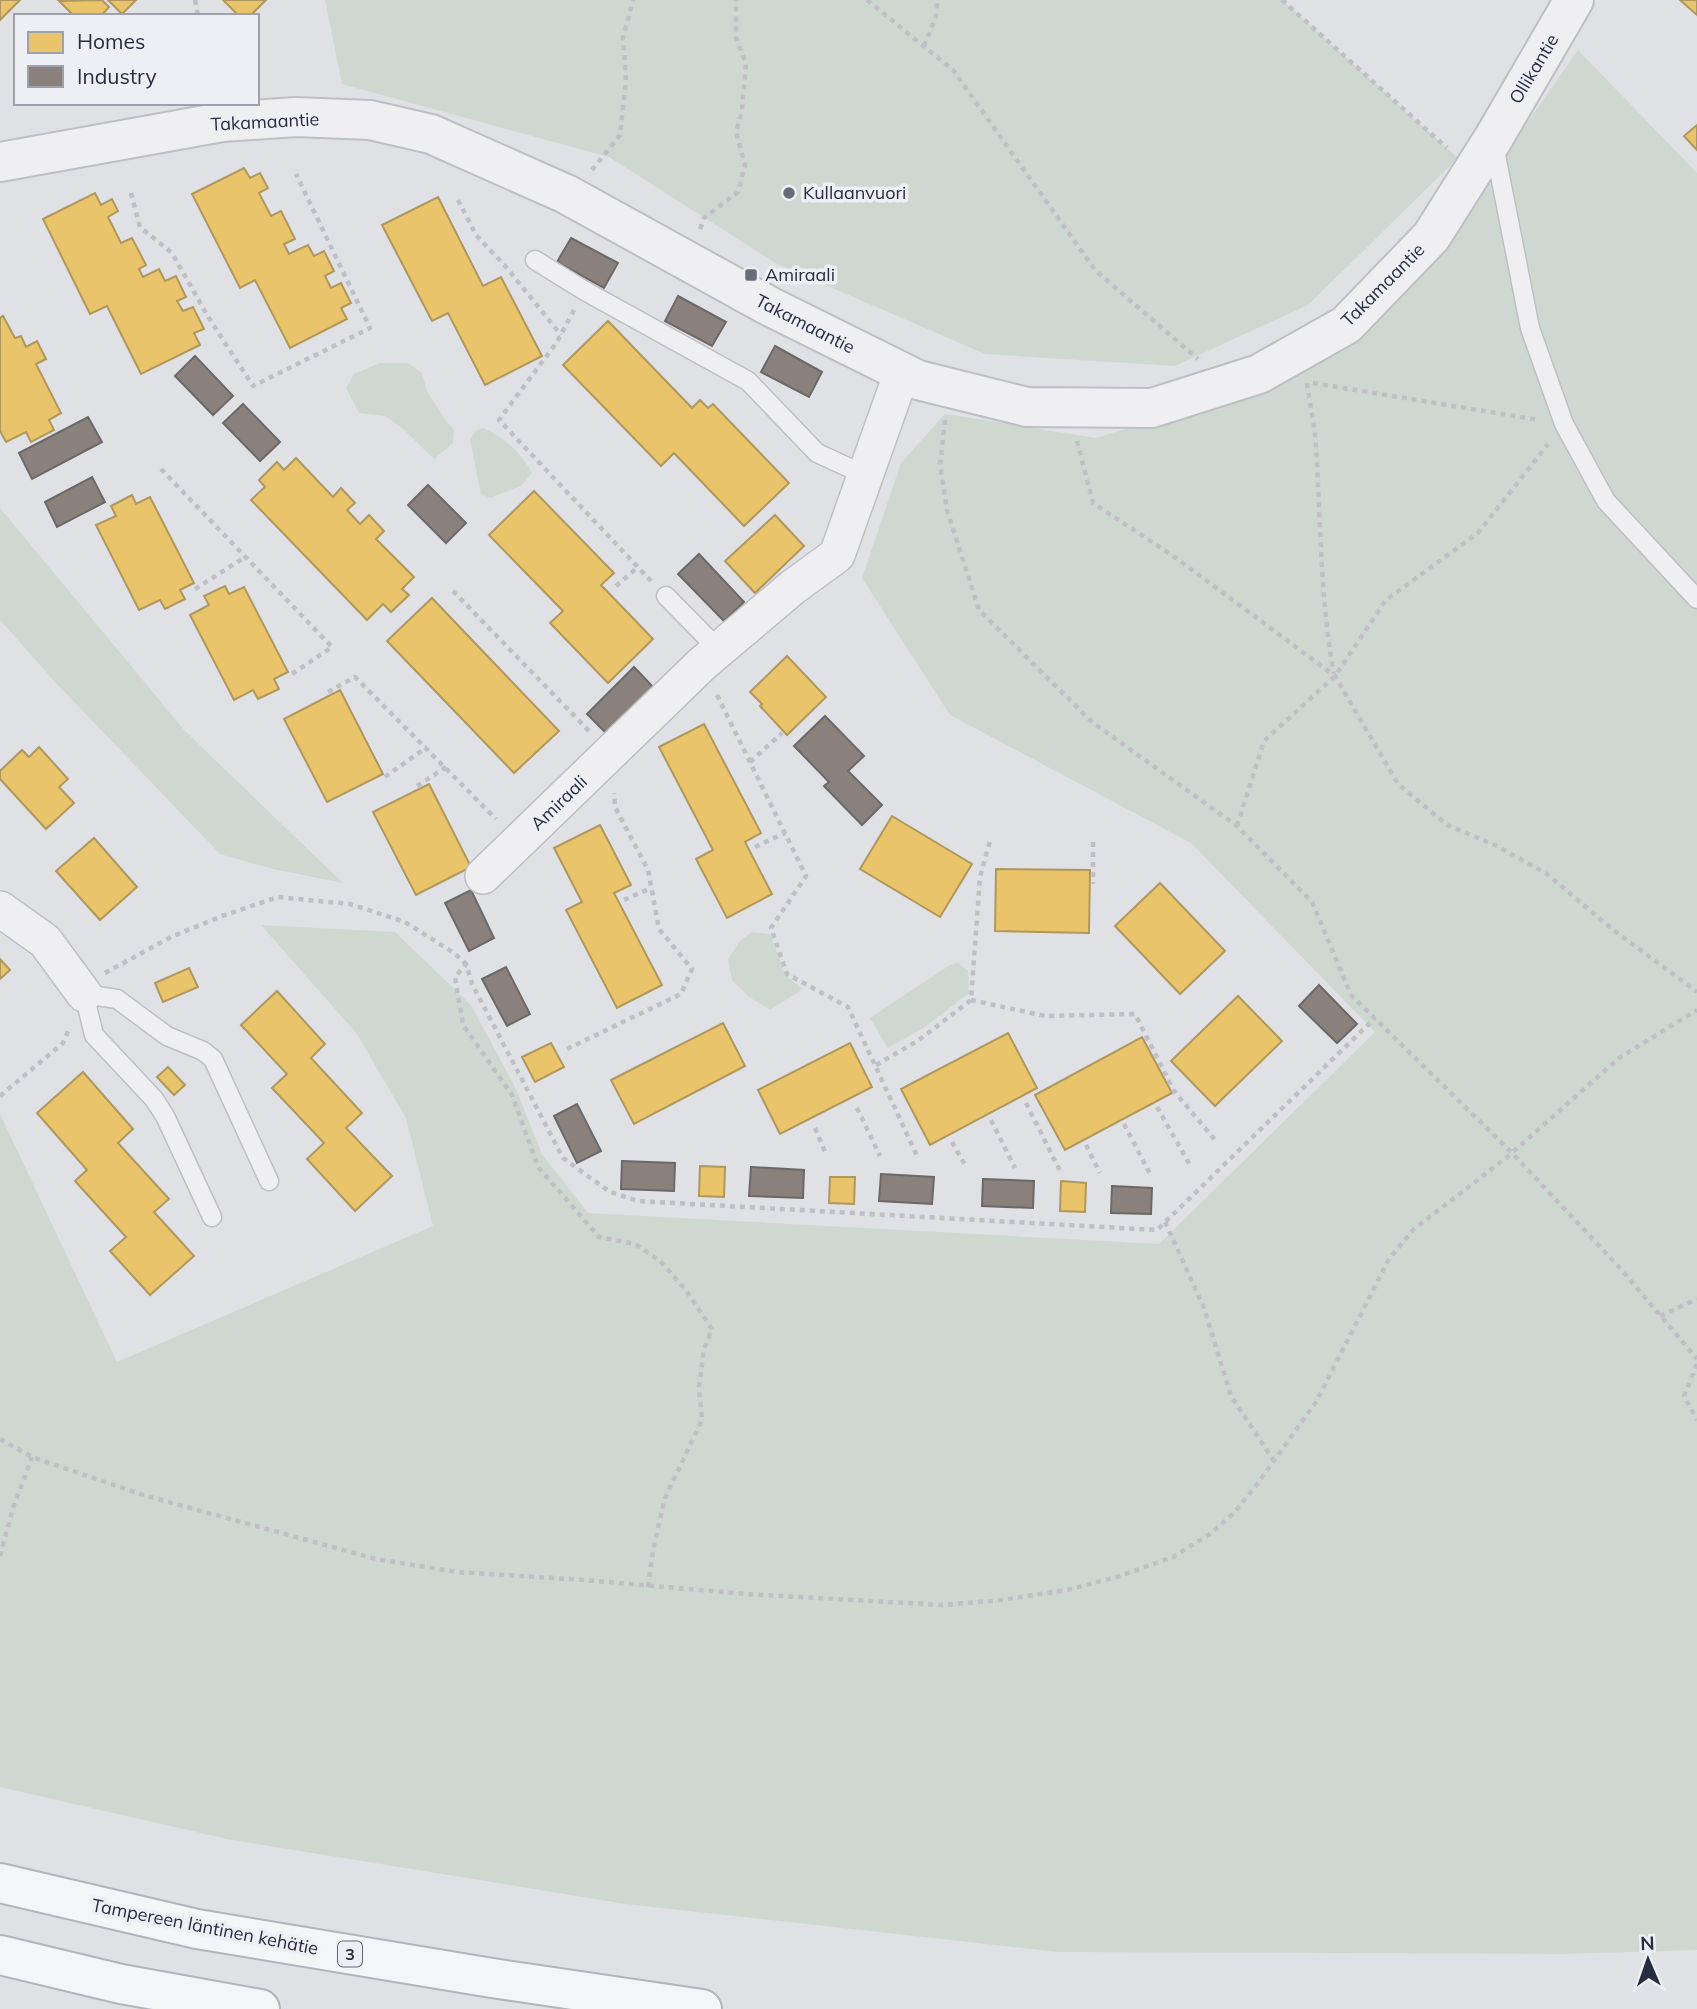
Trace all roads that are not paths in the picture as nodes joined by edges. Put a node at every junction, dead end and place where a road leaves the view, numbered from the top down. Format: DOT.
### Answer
graph roads {
  1 [pos="1574,0"];
  2 [pos="1493,139"];
  3 [pos="0,162"];
  4 [pos="535,260"];
  5 [pos="902,372"];
  6 [pos="865,475"];
  7 [pos="666,596"];
  8 [pos="1697,599"];
  9 [pos="711,658"];
  10 [pos="483,877"];
  11 [pos="0,909"];
  12 [pos="84,994"];
  13 [pos="269,1181"];
  14 [pos="212,1217"];
  15 [pos="0,1883"];
  16 [pos="0,1955"];
  17 [pos="260,2009"];
  18 [pos="702,2009"];
  1 -- 2 [label="street, Ollikantie"];
  2 -- 5 [label="street, Takamaantie"];
  2 -- 8 [label="lane"];
  3 -- 5 [label="street, Takamaantie"];
  4 -- 6 [label="lane"];
  5 -- 6 [label="street, Amiraali"];
  6 -- 9 [label="street, Amiraali"];
  7 -- 9 [label="lane"];
  9 -- 10 [label="street, Amiraali"];
  11 -- 12 [label="street"];
  12 -- 13 [label="lane"];
  12 -- 14 [label="lane"];
  15 -- 18 [label="highway, Tampereen läntinen kehätie / 3"];
  16 -- 17 [label="highway"];
}
